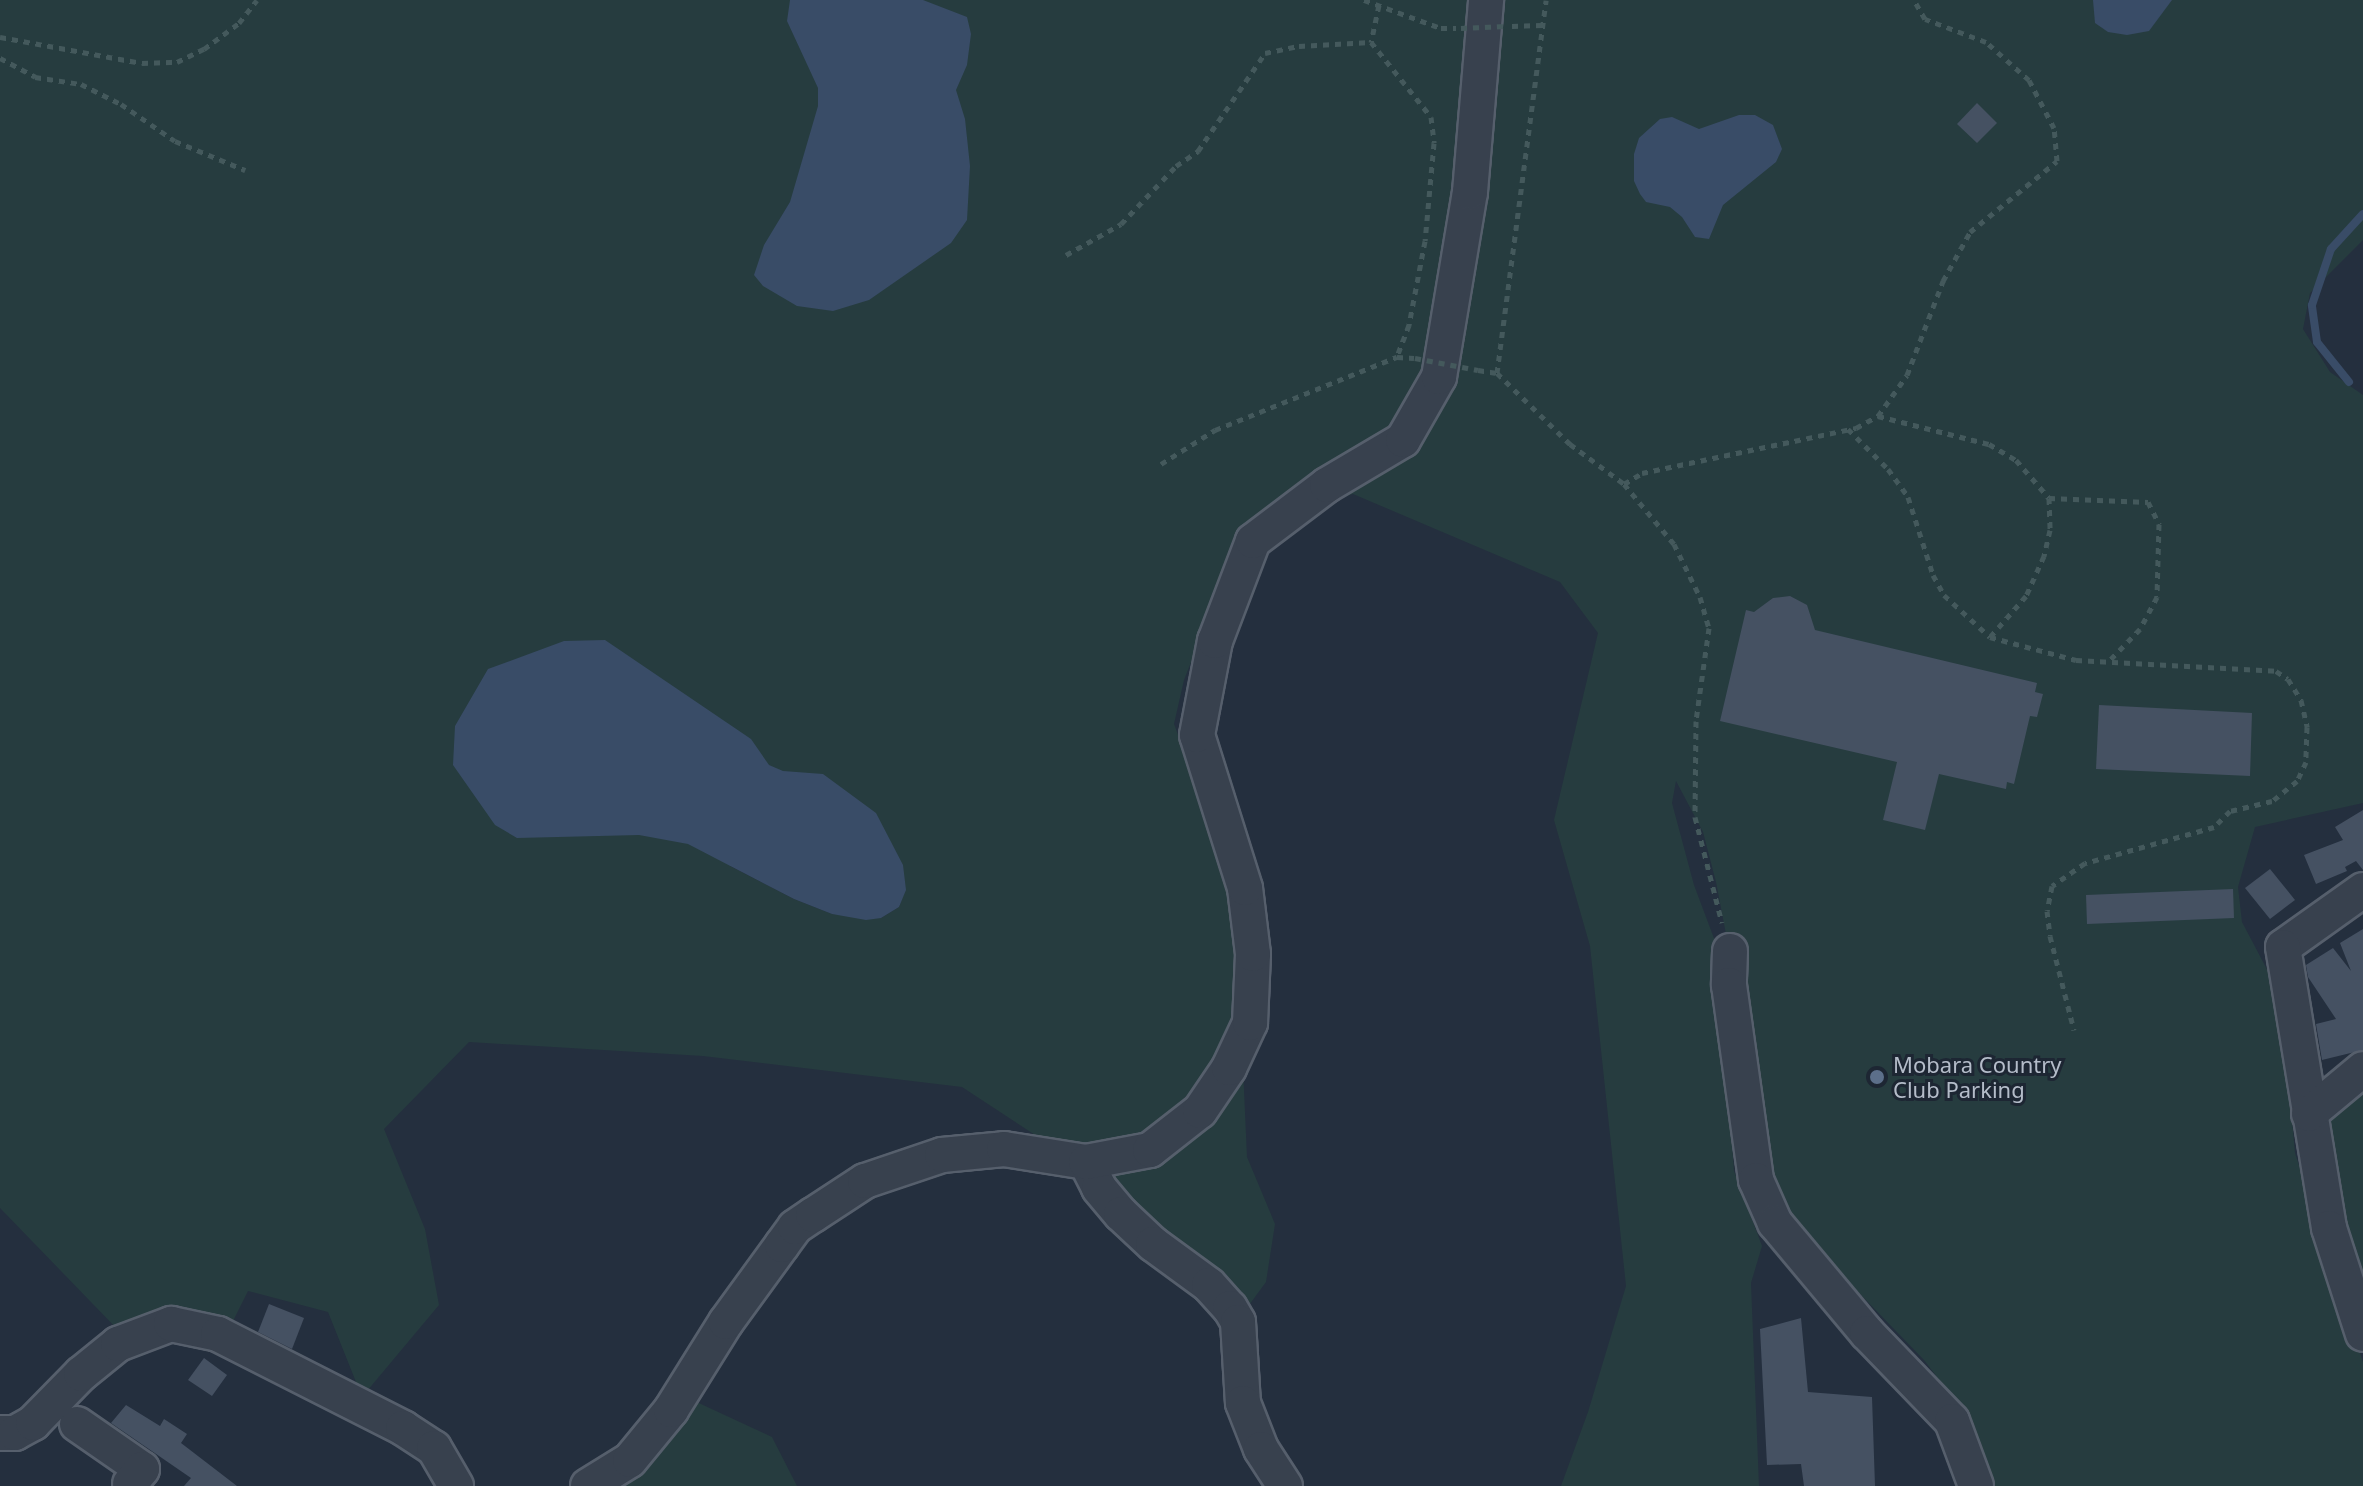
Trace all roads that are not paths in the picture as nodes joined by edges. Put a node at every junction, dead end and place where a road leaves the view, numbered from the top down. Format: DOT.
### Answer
graph roads {
  1 [pos="1496,13"];
  2 [pos="2363,890"];
  3 [pos="1730,951"];
  4 [pos="2363,1069"];
  5 [pos="2309,1114"];
  6 [pos="1086,1162"];
  7 [pos="2361,1324"];
  8 [pos="77,1424"];
  9 [pos="0,1433"];
  10 [pos="130,1485"];
  11 [pos="456,1486"];
  12 [pos="588,1486"];
  13 [pos="1285,1486"];
  14 [pos="1976,1486"];
  1 -- 6 [label="street"];
  2 -- 5 [label="street"];
  3 -- 14 [label="street"];
  4 -- 5 [label="street"];
  5 -- 7 [label="street"];
  6 -- 12 [label="street"];
  6 -- 13 [label="street"];
  8 -- 10 [label="street"];
  9 -- 11 [label="street"];
}
